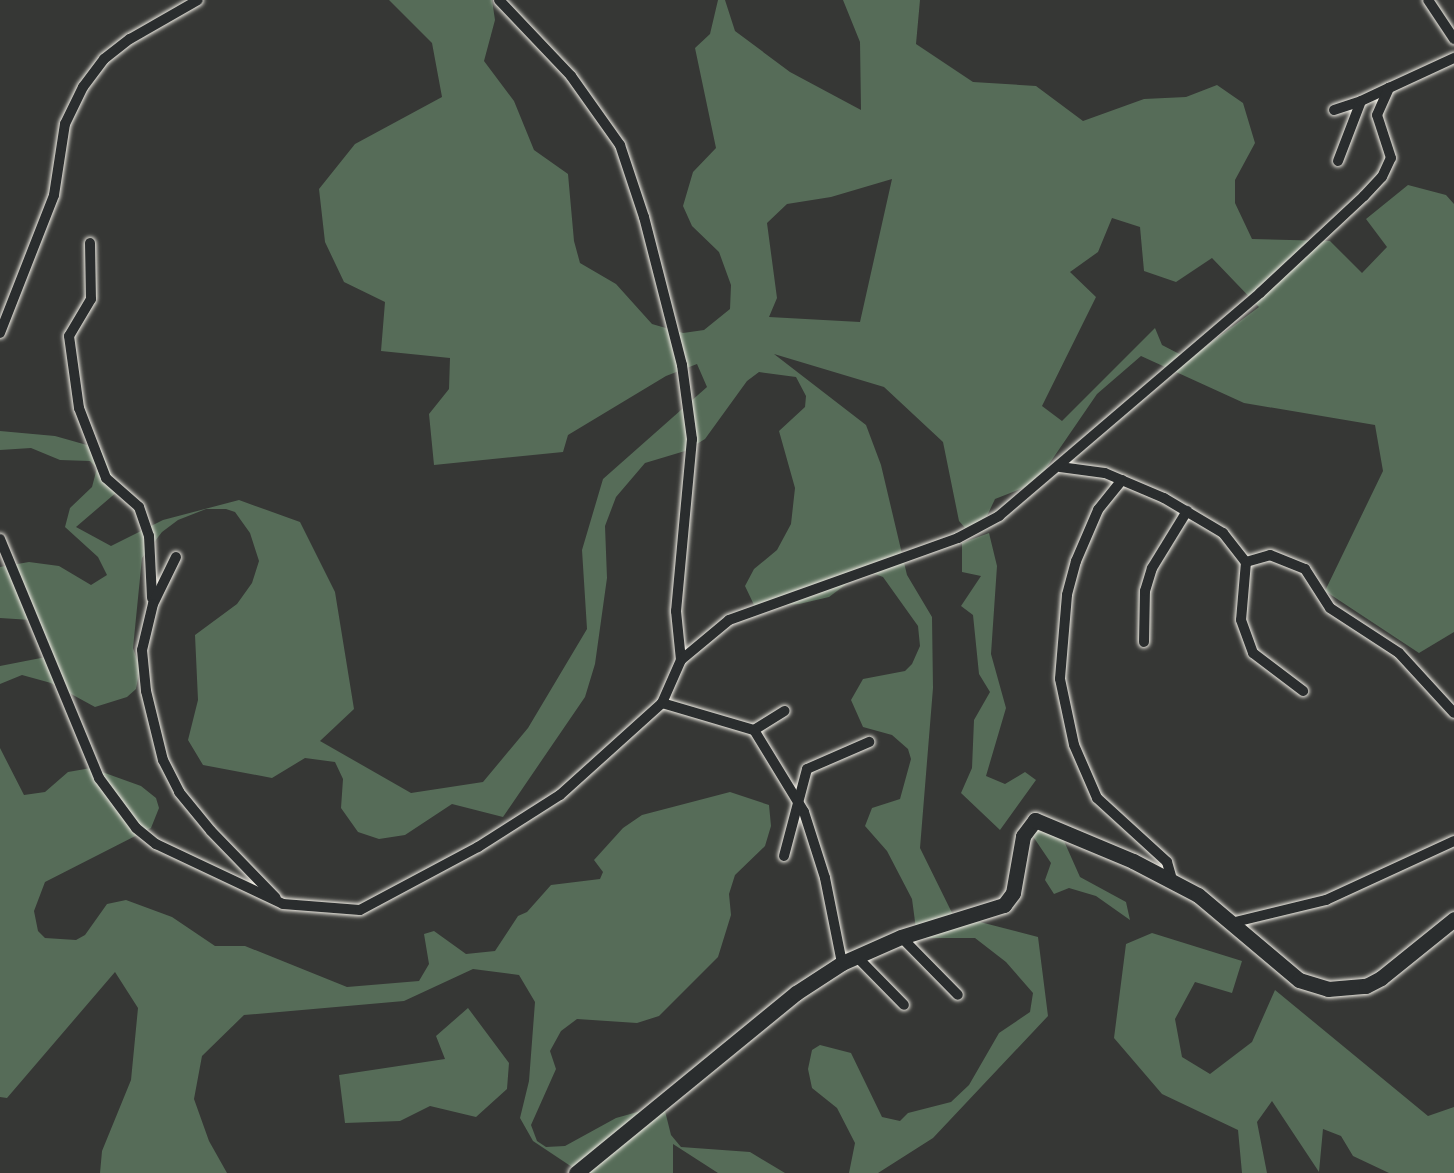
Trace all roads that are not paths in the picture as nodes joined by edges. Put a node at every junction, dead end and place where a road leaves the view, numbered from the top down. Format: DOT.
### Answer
graph roads {
  1 [pos="198,0"];
  2 [pos="499,0"];
  3 [pos="1428,0"];
  4 [pos="1454,39"];
  5 [pos="1454,58"];
  6 [pos="1389,88"];
  7 [pos="1361,101"];
  8 [pos="1334,110"];
  9 [pos="1338,161"];
  10 [pos="90,243"];
  11 [pos="0,333"];
  12 [pos="1060,467"];
  13 [pos="1122,480"];
  14 [pos="1187,511"];
  15 [pos="0,539"];
  16 [pos="176,557"];
  17 [pos="1245,562"];
  18 [pos="153,604"];
  19 [pos="1144,642"];
  20 [pos="681,660"];
  21 [pos="1303,691"];
  22 [pos="662,702"];
  23 [pos="785,711"];
  24 [pos="1454,713"];
  25 [pos="754,730"];
  26 [pos="869,742"];
  27 [pos="798,798"];
  28 [pos="1454,841"];
  29 [pos="784,856"];
  30 [pos="1173,883"];
  31 [pos="283,904"];
  32 [pos="1454,919"];
  33 [pos="1235,922"];
  34 [pos="901,937"];
  35 [pos="857,957"];
  36 [pos="842,963"];
  37 [pos="958,995"];
  38 [pos="904,1005"];
  39 [pos="576,1173"];
  1 -- 11 [label="street"];
  2 -- 20 [label="street"];
  3 -- 4 [label="street"];
  5 -- 6 [label="street"];
  6 -- 7 [label="street"];
  6 -- 12 [label="street"];
  7 -- 8 [label="street"];
  7 -- 9 [label="street"];
  10 -- 18 [label="street"];
  12 -- 13 [label="street"];
  12 -- 20 [label="street"];
  13 -- 14 [label="street"];
  13 -- 30 [label="street"];
  14 -- 17 [label="street"];
  14 -- 19 [label="street"];
  15 -- 31 [label="street"];
  16 -- 18 [label="street"];
  17 -- 21 [label="street"];
  17 -- 24 [label="street"];
  18 -- 31 [label="street"];
  20 -- 22 [label="street"];
  22 -- 25 [label="street"];
  22 -- 31 [label="street"];
  23 -- 25 [label="street"];
  25 -- 27 [label="street"];
  26 -- 27 [label="street"];
  27 -- 29 [label="street"];
  27 -- 36 [label="street"];
  28 -- 33 [label="street"];
  30 -- 33 [label="street"];
  30 -- 34 [label="street"];
  32 -- 33 [label="street"];
  34 -- 35 [label="street"];
  34 -- 37 [label="street"];
  35 -- 36 [label="street"];
  35 -- 38 [label="street"];
  36 -- 39 [label="street"];
}
